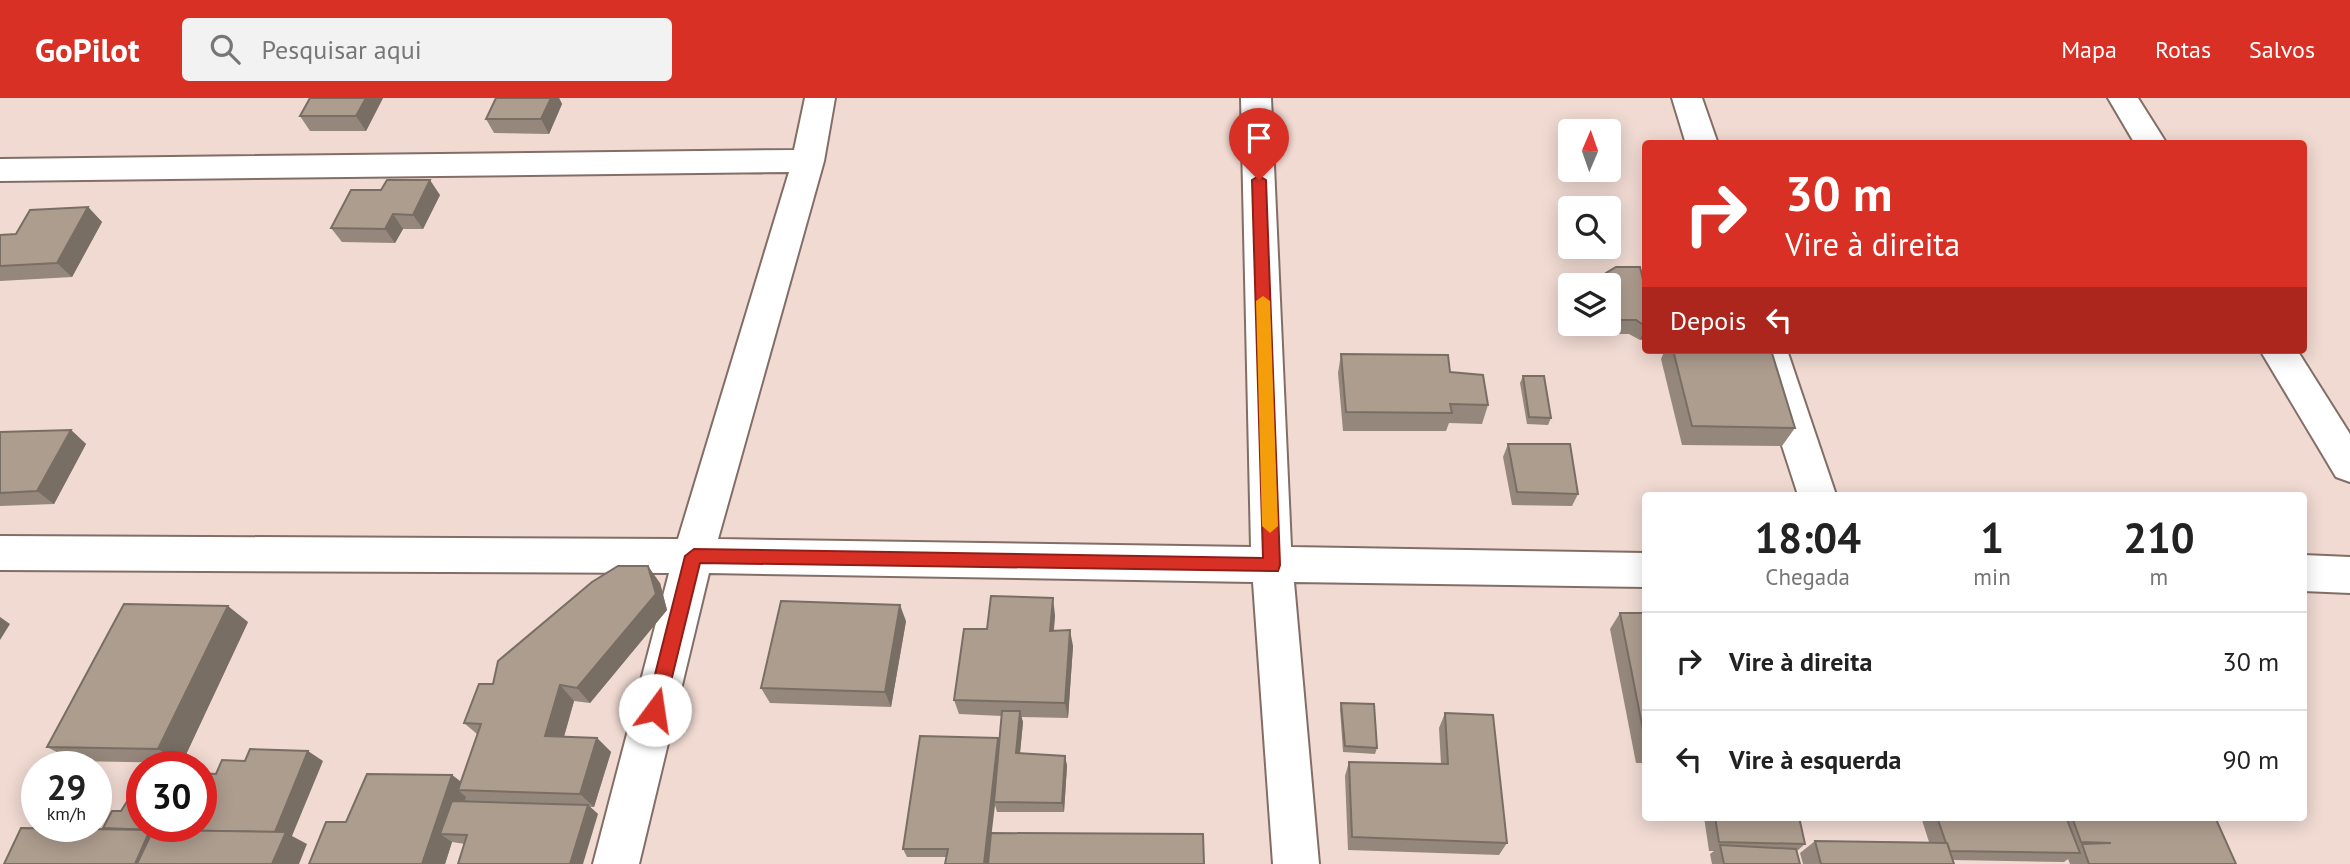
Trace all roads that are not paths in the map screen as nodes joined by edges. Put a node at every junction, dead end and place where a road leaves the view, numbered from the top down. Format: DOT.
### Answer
graph roads {
  1 [pos="820,98"];
  2 [pos="1256,98"];
  3 [pos="1687,98"];
  4 [pos="2123,98"];
  5 [pos="1701,140"];
  6 [pos="2149,140"];
  7 [pos="808,162"];
  8 [pos="0,170"];
  9 [pos="1770,354"];
  10 [pos="2280,354"];
  11 [pos="2350,466"];
  12 [pos="1816,492"];
  13 [pos="0,553"];
  14 [pos="694,556"];
  15 [pos="1272,565"];
  16 [pos="1642,570"];
  17 [pos="2307,573"];
  18 [pos="2350,575"];
  19 [pos="616,864"];
  20 [pos="1296,864"];
  1 -- 7 [label="street"];
  2 -- 15 [label="street"];
  3 -- 5 [label="street"];
  4 -- 6 [label="street"];
  7 -- 8 [label="street"];
  7 -- 14 [label="street"];
  9 -- 12 [label="street"];
  10 -- 11 [label="street"];
  13 -- 14 [label="street"];
  14 -- 15 [label="street"];
  14 -- 19 [label="street"];
  15 -- 16 [label="street"];
  15 -- 20 [label="street"];
  17 -- 18 [label="street"];
}
